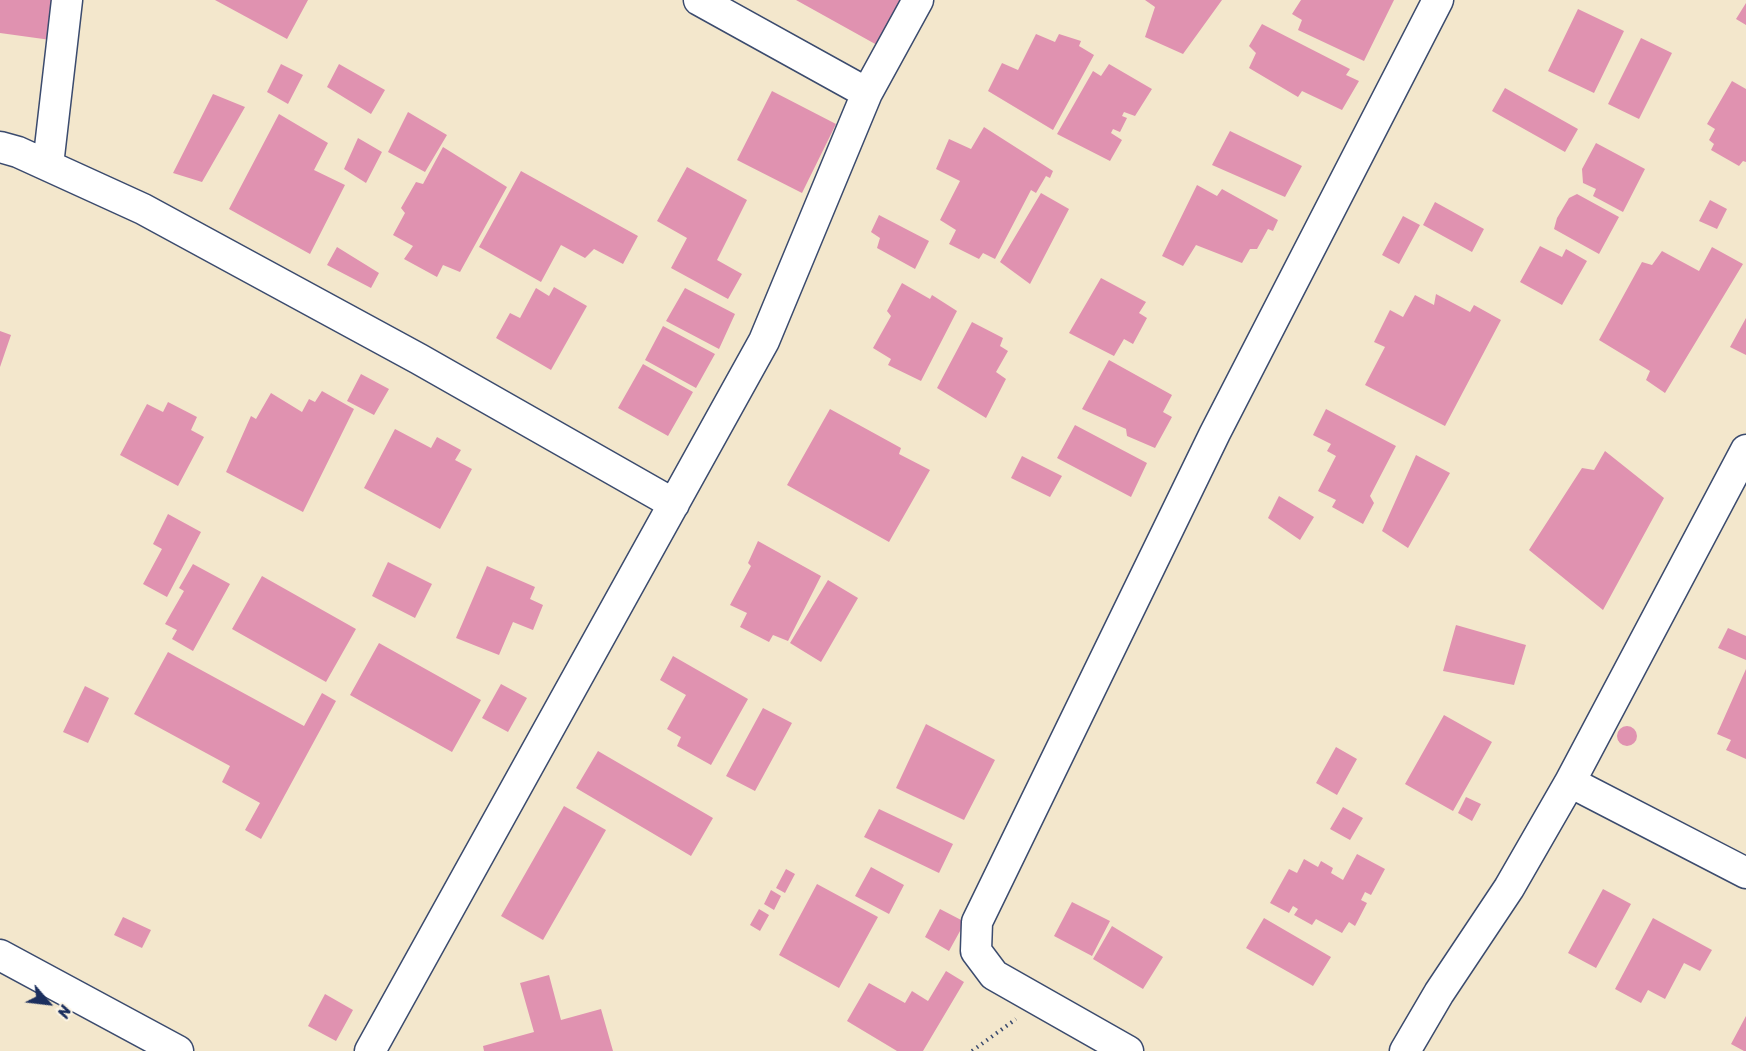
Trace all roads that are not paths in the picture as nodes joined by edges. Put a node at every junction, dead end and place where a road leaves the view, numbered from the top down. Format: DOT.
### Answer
graph roads {
  1 [pos="67,0"];
  2 [pos="699,0"];
  3 [pos="918,0"];
  4 [pos="1438,0"];
  5 [pos="867,93"];
  6 [pos="0,147"];
  7 [pos="48,165"];
  8 [pos="1746,450"];
  9 [pos="674,504"];
  10 [pos="1569,782"];
  11 [pos="1746,873"];
  12 [pos="0,955"];
  13 [pos="178,1051"];
  14 [pos="370,1051"];
  15 [pos="1128,1051"];
  16 [pos="1405,1051"];
  1 -- 7 [label="street"];
  2 -- 5 [label="street"];
  3 -- 5 [label="street"];
  4 -- 15 [label="street"];
  5 -- 9 [label="street"];
  6 -- 7 [label="street"];
  7 -- 9 [label="street"];
  8 -- 10 [label="street"];
  9 -- 14 [label="street"];
  10 -- 11 [label="street"];
  10 -- 16 [label="street"];
  12 -- 13 [label="street"];
}
